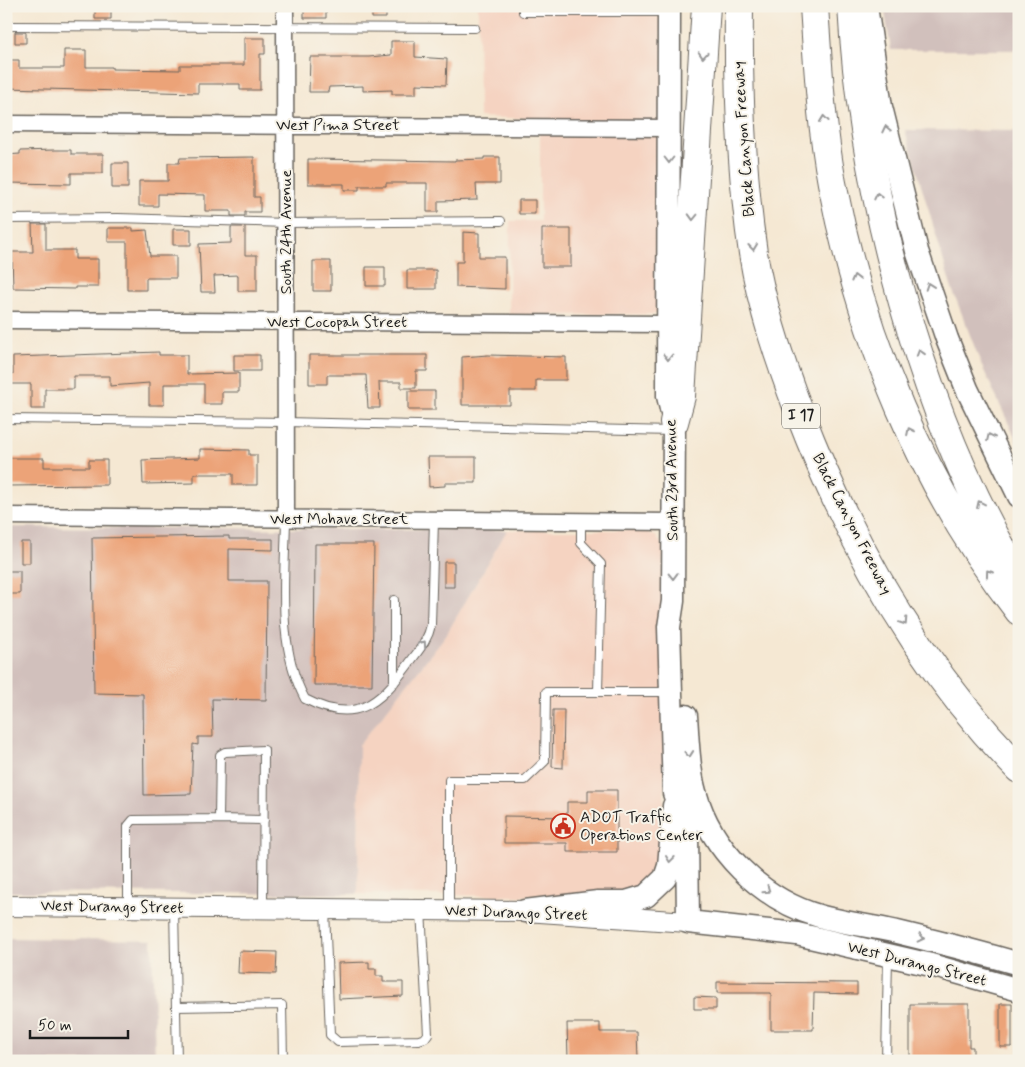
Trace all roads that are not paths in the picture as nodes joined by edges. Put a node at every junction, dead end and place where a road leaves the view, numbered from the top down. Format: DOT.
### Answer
graph roads {
  1 [pos="285,6"];
  2 [pos="523,6"];
  3 [pos="706,6"];
  4 [pos="739,6"];
  5 [pos="814,6"];
  6 [pos="852,6"];
  7 [pos="866,6"];
  8 [pos="669,9"];
  9 [pos="6,26"];
  10 [pos="285,26"];
  11 [pos="475,28"];
  12 [pos="6,124"];
  13 [pos="285,125"];
  14 [pos="669,128"];
  15 [pos="6,219"];
  16 [pos="501,221"];
  17 [pos="286,223"];
  18 [pos="6,320"];
  19 [pos="286,321"];
  20 [pos="667,324"];
  21 [pos="6,419"];
  22 [pos="285,422"];
  23 [pos="674,427"];
  24 [pos="1019,496"];
  25 [pos="6,516"];
  26 [pos="286,519"];
  27 [pos="434,520"];
  28 [pos="581,521"];
  29 [pos="672,522"];
  30 [pos="1019,578"];
  31 [pos="394,600"];
  32 [pos="673,601"];
  33 [pos="1019,611"];
  34 [pos="394,683"];
  35 [pos="598,692"];
  36 [pos="671,692"];
  37 [pos="1019,769"];
  38 [pos="674,793"];
  39 [pos="219,819"];
  40 [pos="264,820"];
  41 [pos="6,906"];
  42 [pos="128,908"];
  43 [pos="174,908"];
  44 [pos="263,909"];
  45 [pos="325,909"];
  46 [pos="421,910"];
  47 [pos="448,910"];
  48 [pos="525,911"];
  49 [pos="688,922"];
  50 [pos="888,955"];
  51 [pos="1019,964"];
  52 [pos="1018,990"];
  53 [pos="176,1007"];
  54 [pos="177,1061"];
  55 [pos="283,1061"];
  56 [pos="886,1061"];
  1 -- 10 [label="street, South 24th Avenue"];
  2 -- 8 [label="lane"];
  3 -- 23 [label="highway, one-way"];
  4 -- 37 [label="highway, Black Canyon Freeway / I 17, one-way"];
  33 -- 5 [label="highway, one-way"];
  30 -- 6 [label="highway, one-way"];
  24 -- 7 [label="main road, one-way"];
  8 -- 14 [label="main road, South 23rd Avenue"];
  9 -- 10 [label="lane"];
  10 -- 11 [label="lane"];
  10 -- 13 [label="street, South 24th Avenue"];
  12 -- 13 [label="street, West Pima Street"];
  13 -- 14 [label="street, West Pima Street"];
  13 -- 17 [label="street, South 24th Avenue"];
  14 -- 20 [label="main road, South 23rd Avenue, one-way"];
  15 -- 17 [label="lane"];
  16 -- 17 [label="lane"];
  17 -- 19 [label="street, South 24th Avenue"];
  18 -- 19 [label="street, West Cocopah Street"];
  19 -- 20 [label="street, West Cocopah Street"];
  19 -- 22 [label="street, South 24th Avenue"];
  20 -- 23 [label="main road, South 23rd Avenue, one-way"];
  21 -- 22 [label="lane"];
  22 -- 23 [label="lane"];
  22 -- 26 [label="street, South 24th Avenue"];
  23 -- 29 [label="main road, South 23rd Avenue"];
  25 -- 26 [label="street, West Mohave Street"];
  26 -- 27 [label="street, West Mohave Street"];
  26 -- 34 [label="lane"];
  27 -- 28 [label="street, West Mohave Street"];
  34 -- 27 [label="lane, one-way"];
  28 -- 29 [label="street, West Mohave Street"];
  28 -- 35 [label="lane"];
  29 -- 32 [label="main road, South 23rd Avenue, one-way"];
  31 -- 34 [label="lane"];
  32 -- 36 [label="main road, South 23rd Avenue"];
  32 -- 51 [label="main road, one-way"];
  35 -- 36 [label="lane"];
  35 -- 47 [label="lane"];
  36 -- 38 [label="main road, South 23rd Avenue"];
  38 -- 48 [label="main road, one-way"];
  38 -- 49 [label="main road, South 23rd Avenue"];
  39 -- 40 [label="lane"];
  39 -- 40 [label="lane"];
  39 -- 42 [label="lane"];
  40 -- 44 [label="lane"];
  41 -- 42 [label="street, West Durango Street"];
  42 -- 43 [label="street, West Durango Street"];
  43 -- 44 [label="street, West Durango Street"];
  43 -- 53 [label="lane"];
  44 -- 45 [label="street, West Durango Street"];
  45 -- 46 [label="street, West Durango Street"];
  45 -- 46 [label="lane"];
  46 -- 47 [label="street, West Durango Street"];
  47 -- 48 [label="street, West Durango Street"];
  48 -- 49 [label="street, West Durango Street"];
  49 -- 50 [label="main road, West Durango Street"];
  50 -- 52 [label="main road, West Durango Street"];
  50 -- 56 [label="lane"];
  53 -- 54 [label="lane"];
  53 -- 55 [label="lane"];
}
